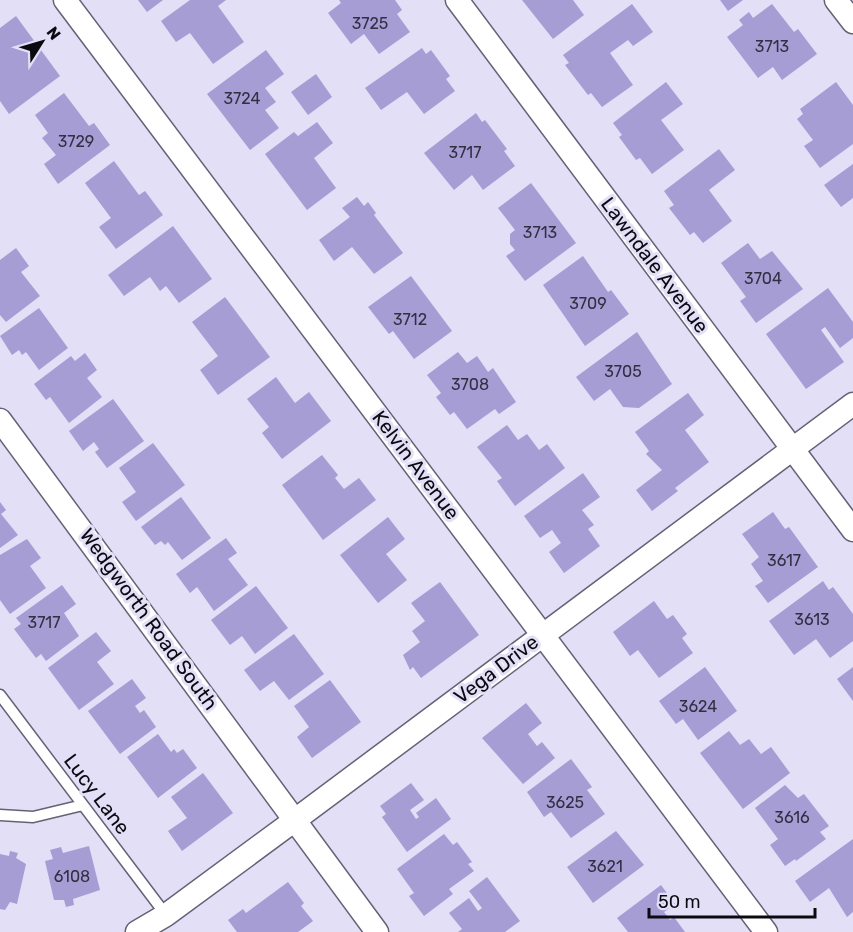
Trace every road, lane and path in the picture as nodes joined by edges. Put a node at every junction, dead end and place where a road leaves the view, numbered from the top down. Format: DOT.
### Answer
graph roads {
  1 [pos="65,0"];
  2 [pos="457,0"];
  3 [pos="836,0"];
  4 [pos="853,22"];
  5 [pos="853,404"];
  6 [pos="0,420"];
  7 [pos="792,448"];
  8 [pos="853,530"];
  9 [pos="543,633"];
  10 [pos="0,694"];
  11 [pos="83,805"];
  12 [pos="0,815"];
  13 [pos="295,820"];
  14 [pos="166,915"];
  15 [pos="137,932"];
  16 [pos="377,932"];
  17 [pos="766,932"];
  1 -- 9 [label="street, Kelvin Avenue"];
  2 -- 7 [label="street, Lawndale Avenue"];
  3 -- 4 [label="street"];
  5 -- 7 [label="street, Vega Drive"];
  6 -- 13 [label="street, Wedgworth Road South"];
  7 -- 8 [label="street, Lawndale Avenue"];
  7 -- 9 [label="street, Vega Drive"];
  9 -- 13 [label="street, Vega Drive"];
  9 -- 17 [label="street, Kelvin Avenue"];
  10 -- 11 [label="lane, Lucy Lane"];
  11 -- 12 [label="lane"];
  11 -- 14 [label="lane, Lucy Lane"];
  13 -- 14 [label="street, Vega Drive"];
  13 -- 16 [label="street, Wedgworth Road South"];
  14 -- 15 [label="street, Vega Drive"];
}
